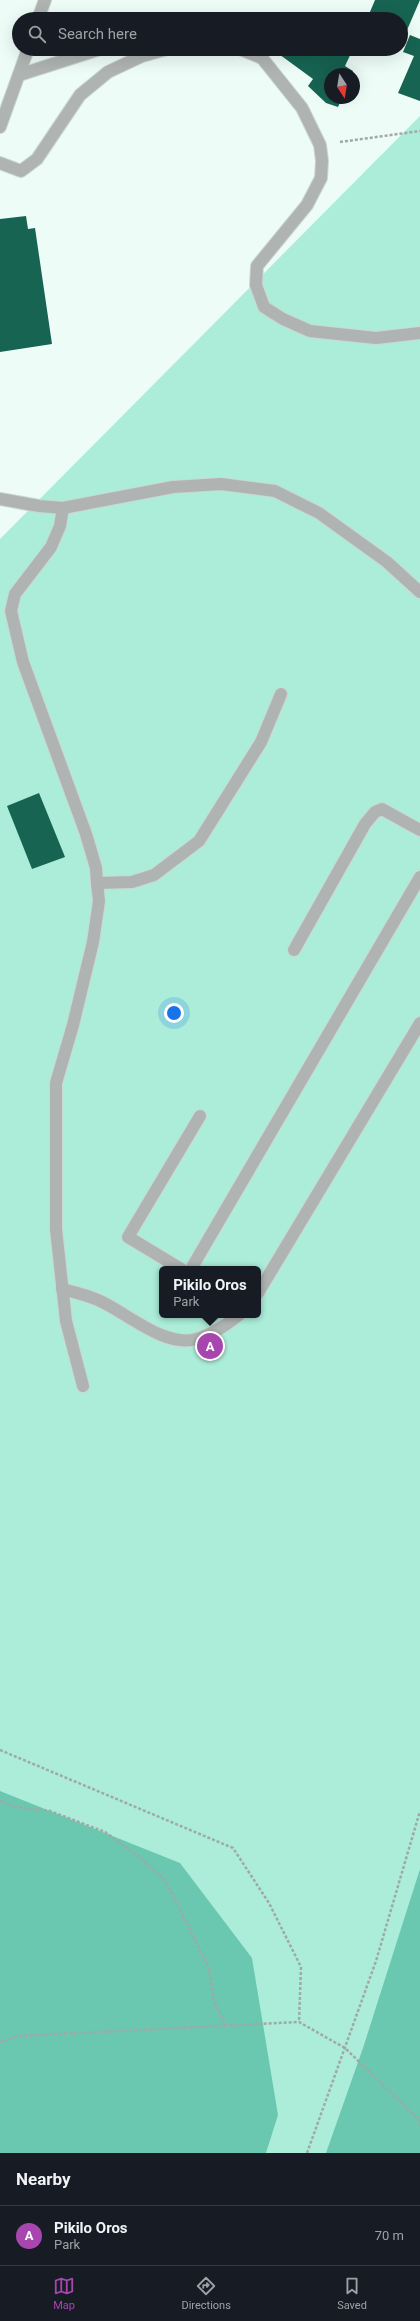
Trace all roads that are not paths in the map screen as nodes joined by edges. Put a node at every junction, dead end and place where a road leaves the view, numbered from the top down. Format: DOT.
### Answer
graph roads {
  1 [pos="45,0"];
  2 [pos="41,12"];
  3 [pos="26,56"];
  4 [pos="78,56"];
  5 [pos="142,56"];
  6 [pos="257,56"];
  7 [pos="19,75"];
  8 [pos="0,128"];
  9 [pos="0,164"];
  10 [pos="420,333"];
  11 [pos="0,499"];
  12 [pos="63,508"];
  13 [pos="420,592"];
  14 [pos="281,694"];
  15 [pos="420,830"];
  16 [pos="420,877"];
  17 [pos="97,883"];
  18 [pos="294,950"];
  19 [pos="420,1023"];
  20 [pos="200,1116"];
  21 [pos="176,1266"];
  22 [pos="193,1266"];
  23 [pos="261,1288"];
  24 [pos="62,1289"];
  25 [pos="235,1318"];
  26 [pos="83,1386"];
  1 -- 2 [label="street"];
  3 -- 7 [label="street"];
  4 -- 7 [label="street"];
  5 -- 9 [label="street"];
  6 -- 10 [label="street"];
  7 -- 8 [label="street"];
  11 -- 12 [label="street"];
  12 -- 13 [label="street"];
  12 -- 17 [label="street"];
  14 -- 17 [label="street"];
  15 -- 18 [label="street"];
  16 -- 22 [label="street"];
  17 -- 24 [label="street"];
  19 -- 23 [label="street"];
  20 -- 21 [label="street"];
  24 -- 25 [label="street"];
  24 -- 26 [label="street"];
}
